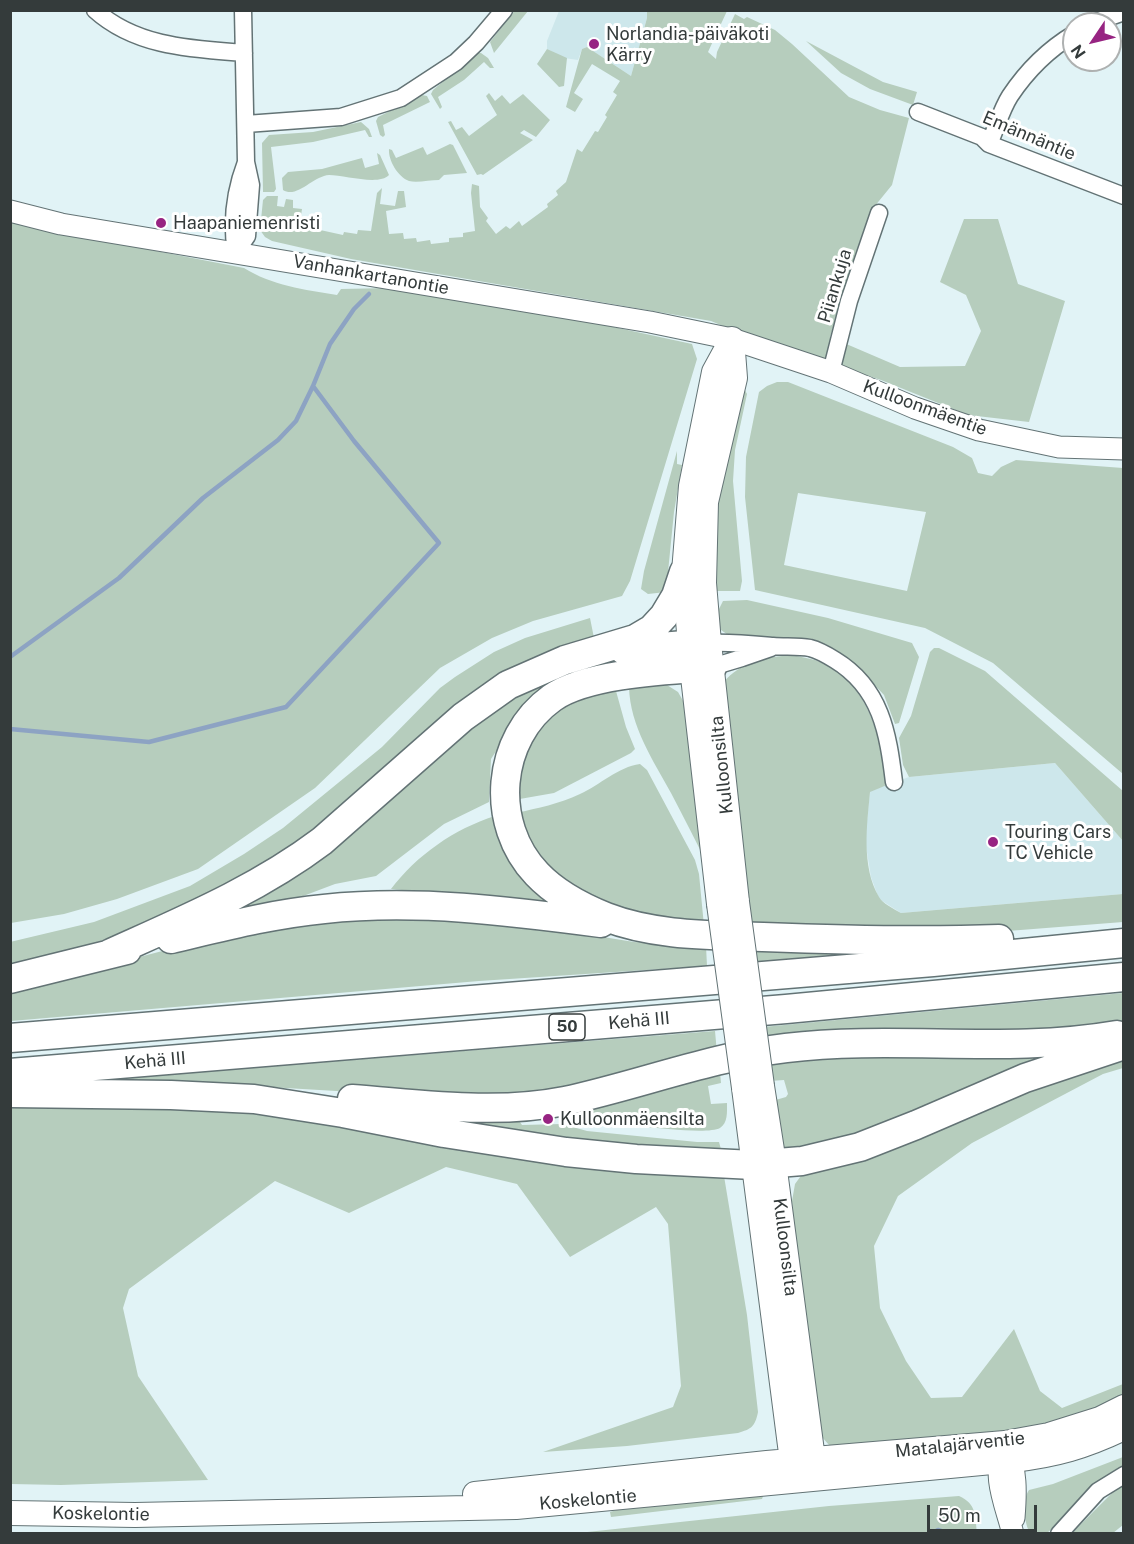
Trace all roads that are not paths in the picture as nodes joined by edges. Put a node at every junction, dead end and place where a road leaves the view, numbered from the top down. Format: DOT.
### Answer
graph roads {
  1 [pos="95,10"];
  2 [pos="243,10"];
  3 [pos="504,10"];
  4 [pos="1062,42"];
  5 [pos="244,52"];
  6 [pos="918,112"];
  7 [pos="246,124"];
  8 [pos="990,144"];
  9 [pos="1124,196"];
  10 [pos="879,213"];
  11 [pos="15,216"];
  12 [pos="236,252"];
  13 [pos="732,339"];
  14 [pos="831,372"];
  15 [pos="1124,449"];
  16 [pos="684,572"];
  17 [pos="775,646"];
  18 [pos="587,653"];
  19 [pos="701,655"];
  20 [pos="894,782"];
  21 [pos="651,930"];
  22 [pos="1124,943"];
  23 [pos="109,954"];
  24 [pos="1124,977"];
  25 [pos="10,979"];
  26 [pos="1124,1033"];
  27 [pos="10,1038"];
  28 [pos="1124,1045"];
  29 [pos="10,1073"];
  30 [pos="10,1093"];
  31 [pos="254,1099"];
  32 [pos="763,1164"];
  33 [pos="1124,1407"];
  34 [pos="1124,1428"];
  35 [pos="1005,1455"];
  36 [pos="803,1467"];
  37 [pos="1124,1475"];
  38 [pos="10,1513"];
  39 [pos="1013,1533"];
  40 [pos="1059,1533"];
  1 -- 5 [label="street"];
  2 -- 5 [label="street"];
  3 -- 7 [label="street"];
  4 -- 8 [label="street"];
  5 -- 7 [label="street"];
  6 -- 8 [label="street, Emännäntie"];
  7 -- 12 [label="street"];
  8 -- 9 [label="street, Emännäntie"];
  10 -- 14 [label="street, Piiankuja"];
  11 -- 12 [label="street, Vanhankartanontie"];
  12 -- 13 [label="street, Vanhankartanontie"];
  13 -- 14 [label="street, Kulloonmäentie"];
  13 -- 16 [label="main road, Kulloonsilta"];
  13 -- 19 [label="main road, Kulloonsilta"];
  14 -- 15 [label="street, Kulloonmäentie"];
  16 -- 18 [label="highway"];
  16 -- 19 [label="main road, Kulloonsilta"];
  17 -- 19 [label="street"];
  17 -- 19 [label="street"];
  17 -- 20 [label="street"];
  18 -- 19 [label="highway"];
  18 -- 23 [label="highway"];
  19 -- 21 [label="highway"];
  19 -- 32 [label="main road, Kulloonsilta, bridge"];
  21 -- 22 [label="highway"];
  21 -- 23 [label="highway"];
  22 -- 27 [label="highway, Kehä III / 50"];
  23 -- 25 [label="highway"];
  24 -- 29 [label="highway, Kehä III / 50"];
  26 -- 31 [label="highway"];
  28 -- 32 [label="highway"];
  30 -- 31 [label="highway"];
  31 -- 32 [label="highway"];
  32 -- 36 [label="main road, Kulloonsilta"];
  33 -- 35 [label="main road, Matalajärventie"];
  34 -- 35 [label="main road, Matalajärventie"];
  35 -- 36 [label="main road, Matalajärventie"];
  35 -- 39 [label="street"];
  36 -- 38 [label="main road, Koskelontie"];
  37 -- 40 [label="street"];
}
